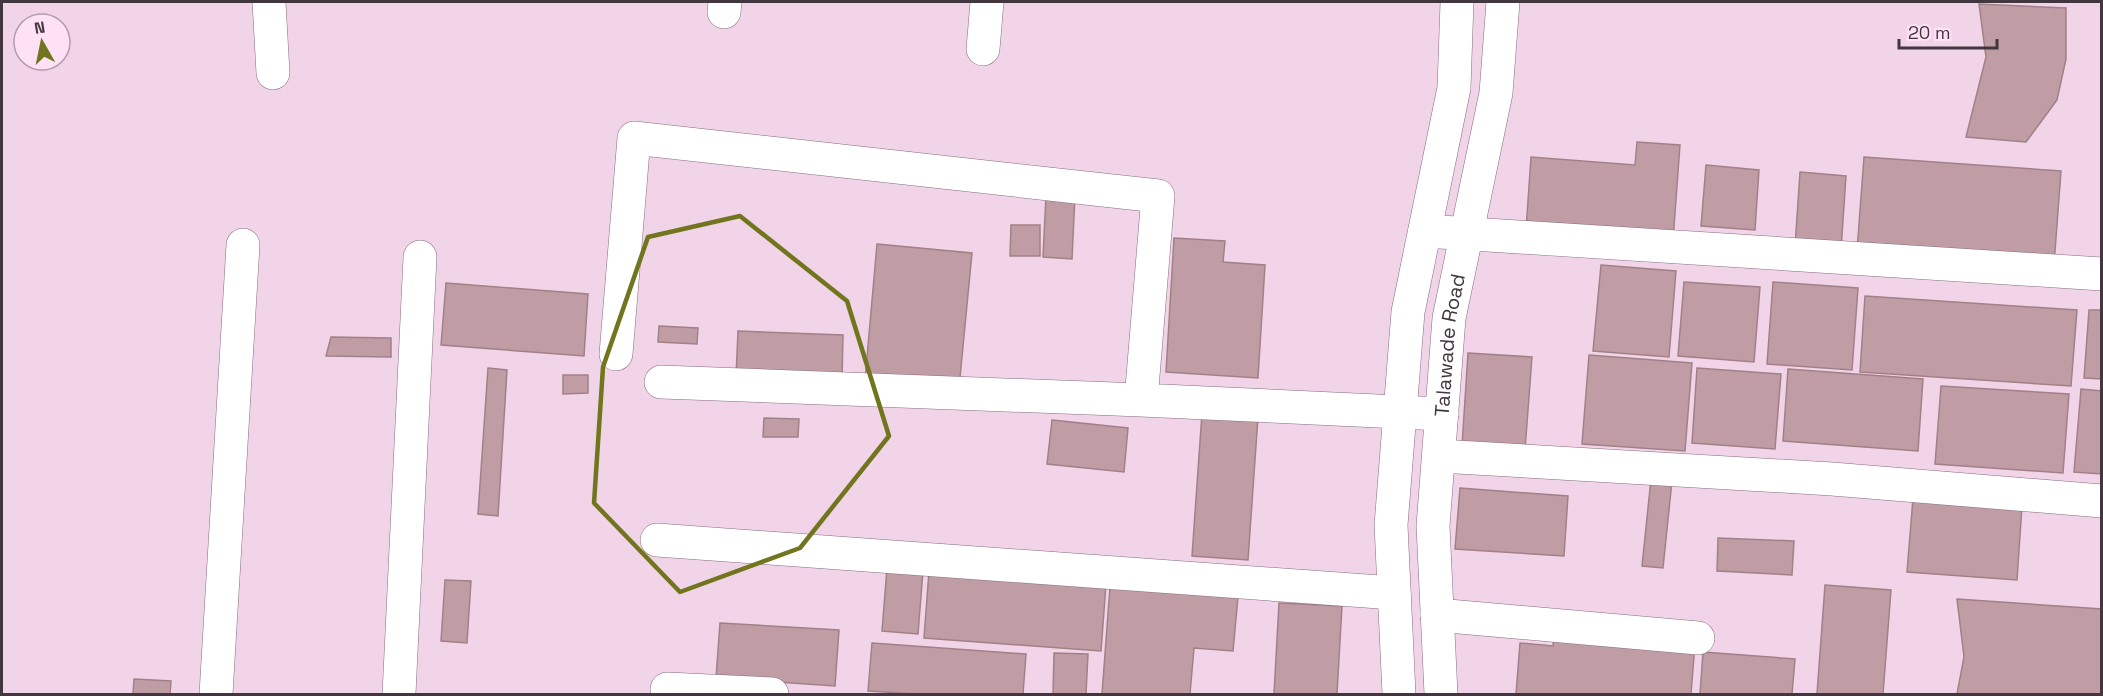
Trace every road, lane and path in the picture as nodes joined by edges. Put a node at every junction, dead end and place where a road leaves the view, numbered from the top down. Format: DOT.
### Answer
graph roads {
  1 [pos="269,2"];
  2 [pos="987,2"];
  3 [pos="1457,2"];
  4 [pos="1503,2"];
  5 [pos="983,49"];
  6 [pos="273,73"];
  7 [pos="1425,231"];
  8 [pos="1467,235"];
  9 [pos="243,245"];
  10 [pos="420,257"];
  11 [pos="2102,274"];
  12 [pos="616,354"];
  13 [pos="661,382"];
  14 [pos="1141,400"];
  15 [pos="1401,411"];
  16 [pos="1442,414"];
  17 [pos="1439,456"];
  18 [pos="2102,501"];
  19 [pos="657,540"];
  20 [pos="1394,593"];
  21 [pos="1437,615"];
  22 [pos="1698,638"];
  23 [pos="667,689"];
  24 [pos="216,694"];
  25 [pos="399,694"];
  26 [pos="772,694"];
  27 [pos="1399,694"];
  28 [pos="1441,694"];
  1 -- 6 [label="street"];
  2 -- 5 [label="street"];
  3 -- 7 [label="street, Talawade Road"];
  4 -- 8 [label="street, Talawade Road"];
  7 -- 8 [label="street"];
  7 -- 15 [label="street, Talawade Road"];
  8 -- 11 [label="street"];
  8 -- 16 [label="street, Talawade Road"];
  9 -- 24 [label="street"];
  10 -- 25 [label="street"];
  12 -- 14 [label="street"];
  13 -- 14 [label="street"];
  14 -- 15 [label="street"];
  15 -- 16 [label="street"];
  15 -- 20 [label="street, Talawade Road"];
  16 -- 17 [label="street, Talawade Road"];
  17 -- 18 [label="street"];
  17 -- 21 [label="street, Talawade Road"];
  19 -- 20 [label="street"];
  20 -- 27 [label="street, Talawade Road"];
  21 -- 22 [label="street"];
  21 -- 28 [label="street, Talawade Road"];
  23 -- 26 [label="street"];
}
